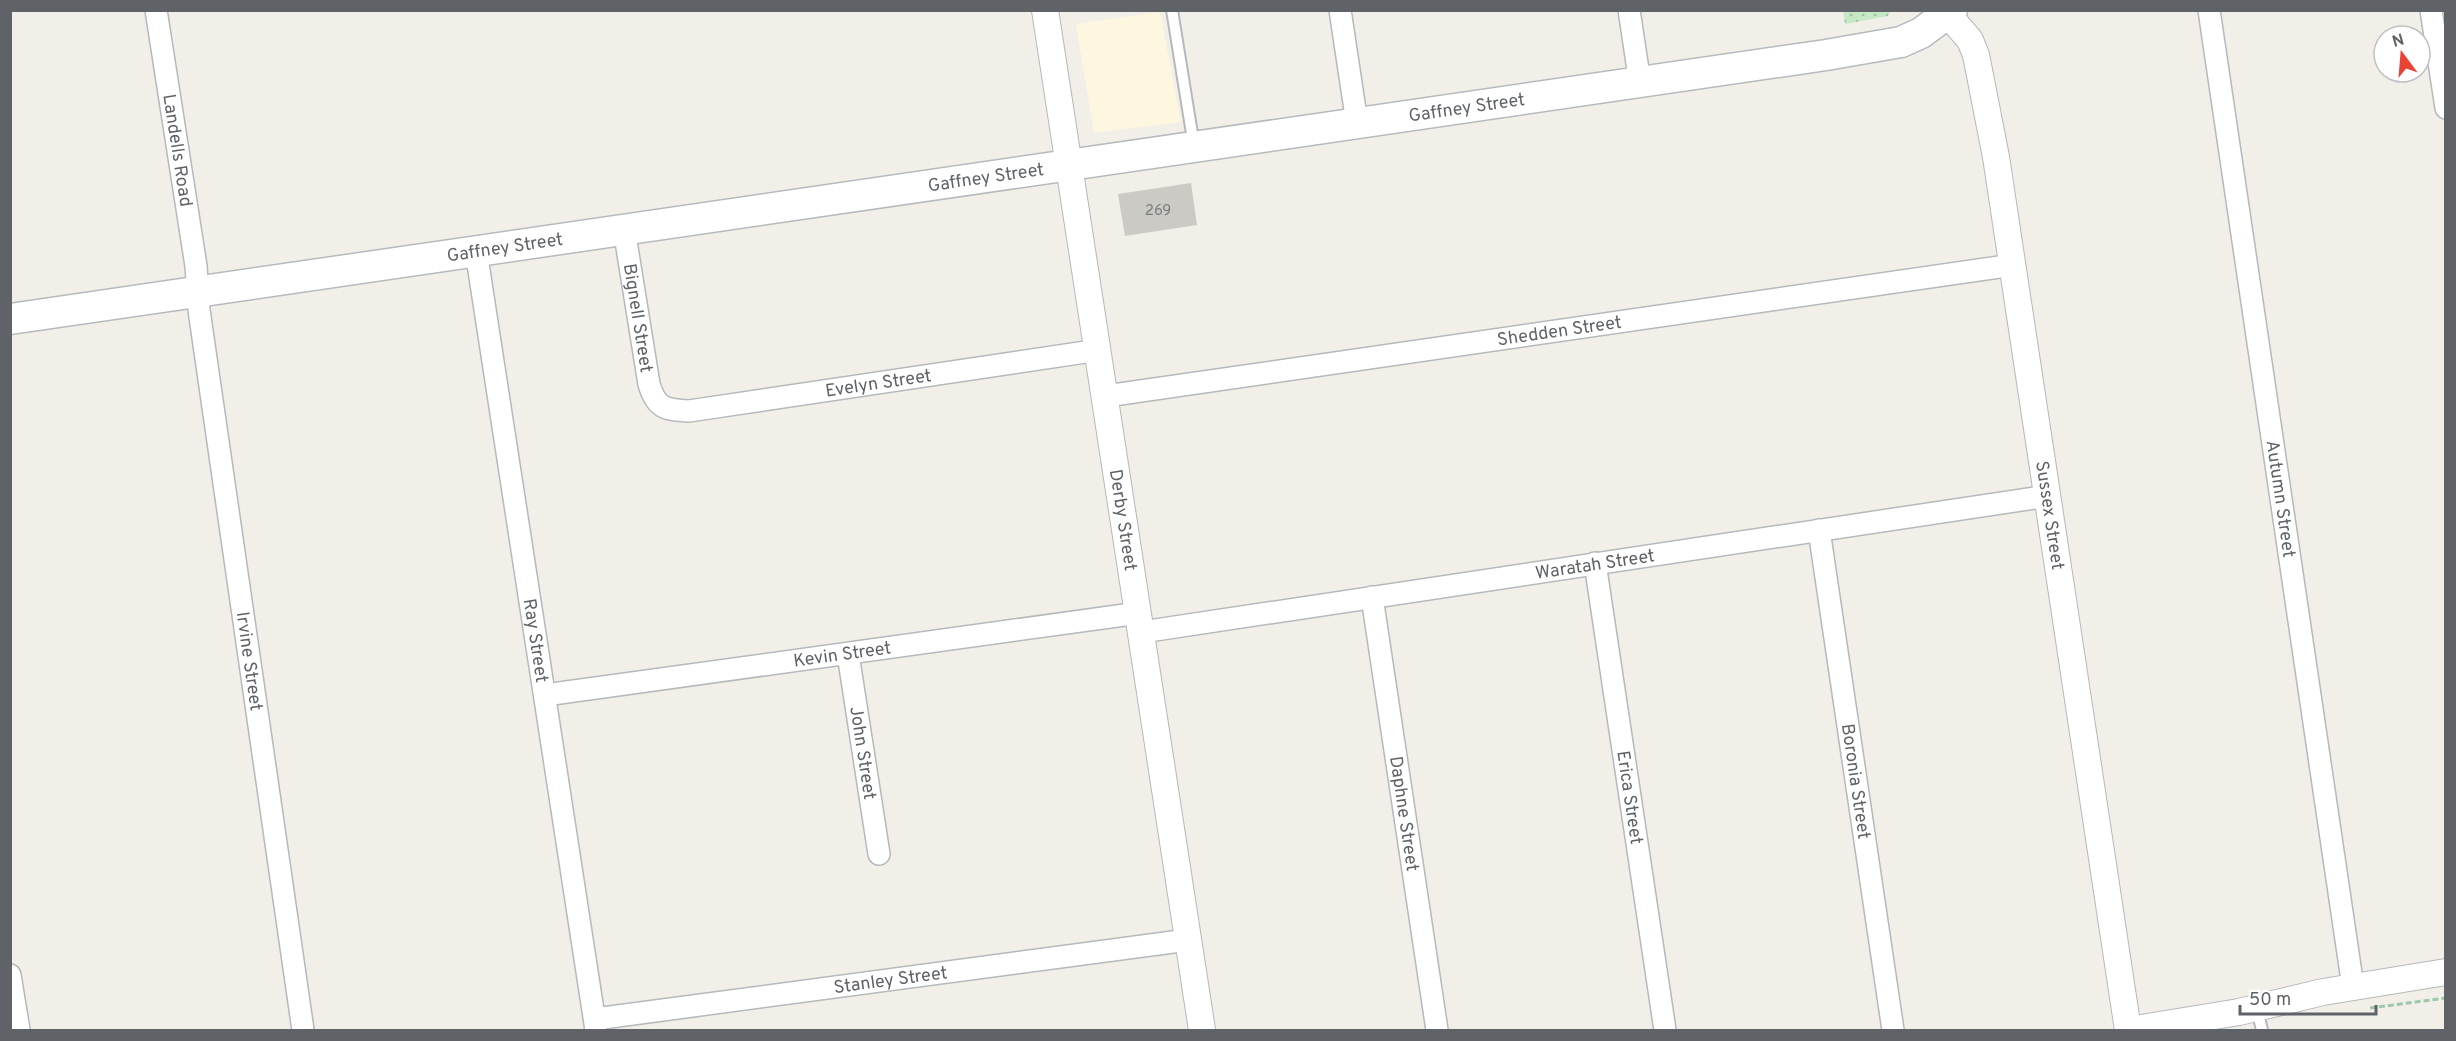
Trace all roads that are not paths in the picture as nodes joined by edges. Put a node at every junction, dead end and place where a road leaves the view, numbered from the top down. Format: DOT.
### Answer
graph roads {
  1 [pos="156,10"];
  2 [pos="1045,10"];
  3 [pos="1172,10"];
  4 [pos="1340,10"];
  5 [pos="1629,10"];
  6 [pos="2209,10"];
  7 [pos="2431,10"];
  8 [pos="1948,12"];
  9 [pos="1640,83"];
  10 [pos="2445,108"];
  11 [pos="1357,123"];
  12 [pos="1194,146"];
  13 [pos="1070,165"];
  14 [pos="624,230"];
  15 [pos="476,251"];
  16 [pos="2013,265"];
  17 [pos="198,292"];
  18 [pos="10,318"];
  19 [pos="1099,350"];
  20 [pos="1106,396"];
  21 [pos="658,404"];
  22 [pos="2048,496"];
  23 [pos="1819,530"];
  24 [pos="1595,563"];
  25 [pos="1372,597"];
  26 [pos="1140,622"];
  27 [pos="848,654"];
  28 [pos="545,695"];
  29 [pos="879,854"];
  30 [pos="1188,940"];
  31 [pos="2445,972"];
  32 [pos="10,975"];
  33 [pos="2357,998"];
  34 [pos="2260,1019"];
  35 [pos="596,1025"];
  36 [pos="19,1030"];
  37 [pos="303,1030"];
  38 [pos="1202,1030"];
  39 [pos="1437,1030"];
  40 [pos="1665,1030"];
  41 [pos="1893,1030"];
  42 [pos="2128,1030"];
  1 -- 17 [label="street, Landells Road"];
  2 -- 13 [label="street, Derby Street"];
  3 -- 12 [label="lane"];
  4 -- 11 [label="street"];
  5 -- 9 [label="street"];
  6 -- 33 [label="street, Autumn Street"];
  7 -- 10 [label="street"];
  8 -- 9 [label="main road, Gaffney Street"];
  8 -- 16 [label="street, Sussex Street"];
  9 -- 11 [label="main road, Gaffney Street"];
  11 -- 12 [label="main road, Gaffney Street"];
  12 -- 13 [label="main road, Gaffney Street"];
  13 -- 14 [label="main road, Gaffney Street"];
  13 -- 19 [label="street, Derby Street"];
  14 -- 15 [label="main road, Gaffney Street"];
  14 -- 21 [label="street, Bignell Street"];
  15 -- 17 [label="main road, Gaffney Street"];
  15 -- 28 [label="street, Ray Street"];
  16 -- 20 [label="street, Shedden Street"];
  16 -- 22 [label="street, Sussex Street"];
  17 -- 18 [label="main road, Gaffney Street"];
  17 -- 37 [label="street, Irvine Street"];
  19 -- 20 [label="street, Derby Street"];
  19 -- 21 [label="street, Evelyn Street"];
  20 -- 26 [label="street, Derby Street"];
  22 -- 23 [label="street, Waratah Street"];
  22 -- 42 [label="street, Sussex Street"];
  23 -- 24 [label="street, Waratah Street"];
  23 -- 41 [label="street, Boronia Street"];
  24 -- 25 [label="street, Waratah Street"];
  24 -- 40 [label="street, Erica Street"];
  25 -- 26 [label="street, Waratah Street"];
  25 -- 39 [label="street, Daphne Street"];
  26 -- 27 [label="street, Kevin Street"];
  26 -- 30 [label="street, Derby Street"];
  27 -- 28 [label="street, Kevin Street"];
  27 -- 29 [label="street, John Street"];
  28 -- 35 [label="street, Ray Street"];
  30 -- 35 [label="street, Stanley Street"];
  30 -- 38 [label="street, Derby Street"];
  31 -- 33 [label="street"];
  32 -- 36 [label="street"];
  33 -- 34 [label="street"];
  34 -- 42 [label="street"];
}
